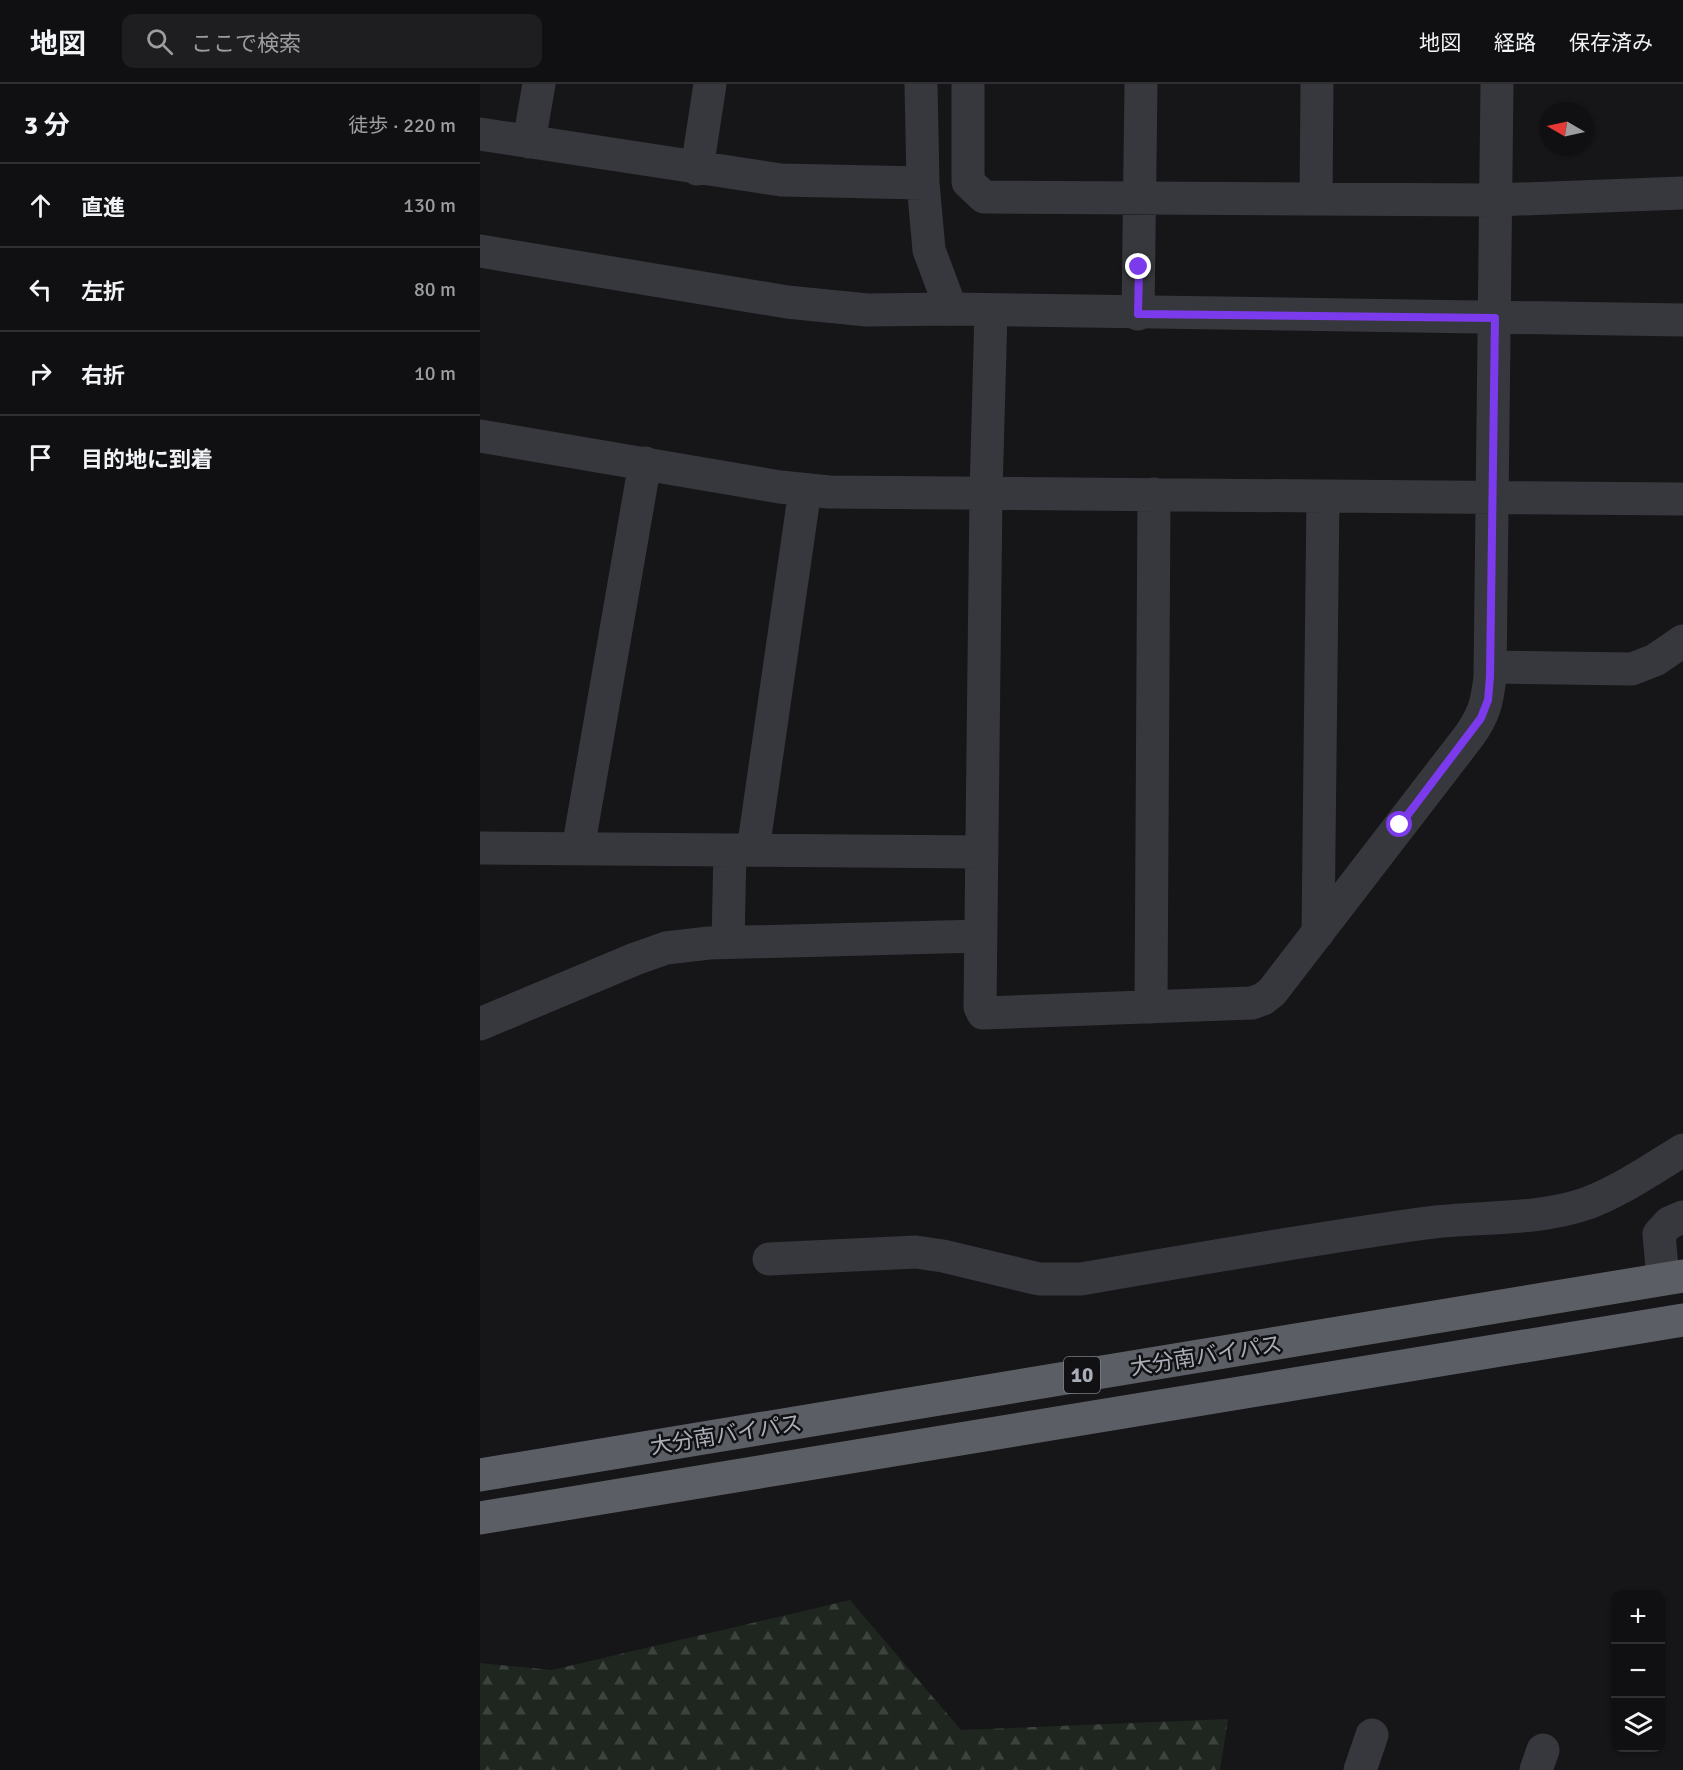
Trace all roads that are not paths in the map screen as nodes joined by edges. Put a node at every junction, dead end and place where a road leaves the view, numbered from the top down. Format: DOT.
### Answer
graph roads {
  1 [pos="538,84"];
  2 [pos="710,84"];
  3 [pos="921,84"];
  4 [pos="968,84"];
  5 [pos="1141,84"];
  6 [pos="1317,84"];
  7 [pos="1497,84"];
  8 [pos="480,134"];
  9 [pos="529,142"];
  10 [pos="697,169"];
  11 [pos="924,183"];
  12 [pos="1683,193"];
  13 [pos="1140,198"];
  14 [pos="1316,198"];
  15 [pos="1495,200"];
  16 [pos="480,251"];
  17 [pos="951,309"];
  18 [pos="991,311"];
  19 [pos="1138,314"];
  20 [pos="1495,318"];
  21 [pos="1683,320"];
  22 [pos="480,436"];
  23 [pos="645,463"];
  24 [pos="805,490"];
  25 [pos="986,493"];
  26 [pos="1154,495"];
  27 [pos="1323,496"];
  28 [pos="1492,498"];
  29 [pos="1683,499"];
  30 [pos="1683,641"];
  31 [pos="1490,667"];
  32 [pos="480,849"];
  33 [pos="578,849"];
  34 [pos="741,850"];
  35 [pos="982,852"];
  36 [pos="1318,933"];
  37 [pos="980,936"];
  38 [pos="728,942"];
  39 [pos="1151,1006"];
  40 [pos="480,1024"];
  41 [pos="1683,1150"];
  42 [pos="1683,1217"];
  43 [pos="769,1259"];
  44 [pos="1673,1278"];
  45 [pos="1683,1320"];
  46 [pos="480,1475"];
  47 [pos="480,1518"];
  48 [pos="1372,1735"];
  49 [pos="1360,1770"];
  1 -- 9 [label="street"];
  2 -- 10 [label="street"];
  3 -- 11 [label="street"];
  4 -- 13 [label="street"];
  5 -- 13 [label="street"];
  6 -- 14 [label="street"];
  7 -- 15 [label="street"];
  8 -- 9 [label="street"];
  9 -- 10 [label="street"];
  10 -- 11 [label="street"];
  11 -- 17 [label="street"];
  12 -- 15 [label="street"];
  13 -- 14 [label="street"];
  13 -- 19 [label="street"];
  14 -- 15 [label="street"];
  15 -- 20 [label="street"];
  16 -- 17 [label="street"];
  17 -- 18 [label="street"];
  18 -- 19 [label="street"];
  18 -- 25 [label="street"];
  19 -- 20 [label="street"];
  20 -- 21 [label="street"];
  20 -- 28 [label="street"];
  22 -- 23 [label="street"];
  23 -- 24 [label="street"];
  23 -- 33 [label="street"];
  24 -- 25 [label="street"];
  24 -- 34 [label="street"];
  25 -- 26 [label="street"];
  25 -- 35 [label="street"];
  26 -- 27 [label="street"];
  26 -- 39 [label="street"];
  27 -- 28 [label="street"];
  27 -- 36 [label="street"];
  28 -- 29 [label="street"];
  28 -- 31 [label="street"];
  30 -- 31 [label="street"];
  31 -- 36 [label="street"];
  32 -- 33 [label="street"];
  33 -- 34 [label="street"];
  34 -- 35 [label="street"];
  34 -- 38 [label="street"];
  35 -- 37 [label="street"];
  36 -- 39 [label="street"];
  37 -- 38 [label="street"];
  37 -- 39 [label="street"];
  38 -- 40 [label="street"];
  41 -- 43 [label="street"];
  42 -- 44 [label="street"];
  44 -- 46 [label="highway, 大分南バイパス / 10"];
  45 -- 47 [label="highway, 大分南バイパス / 10"];
  48 -- 49 [label="street"];
}
